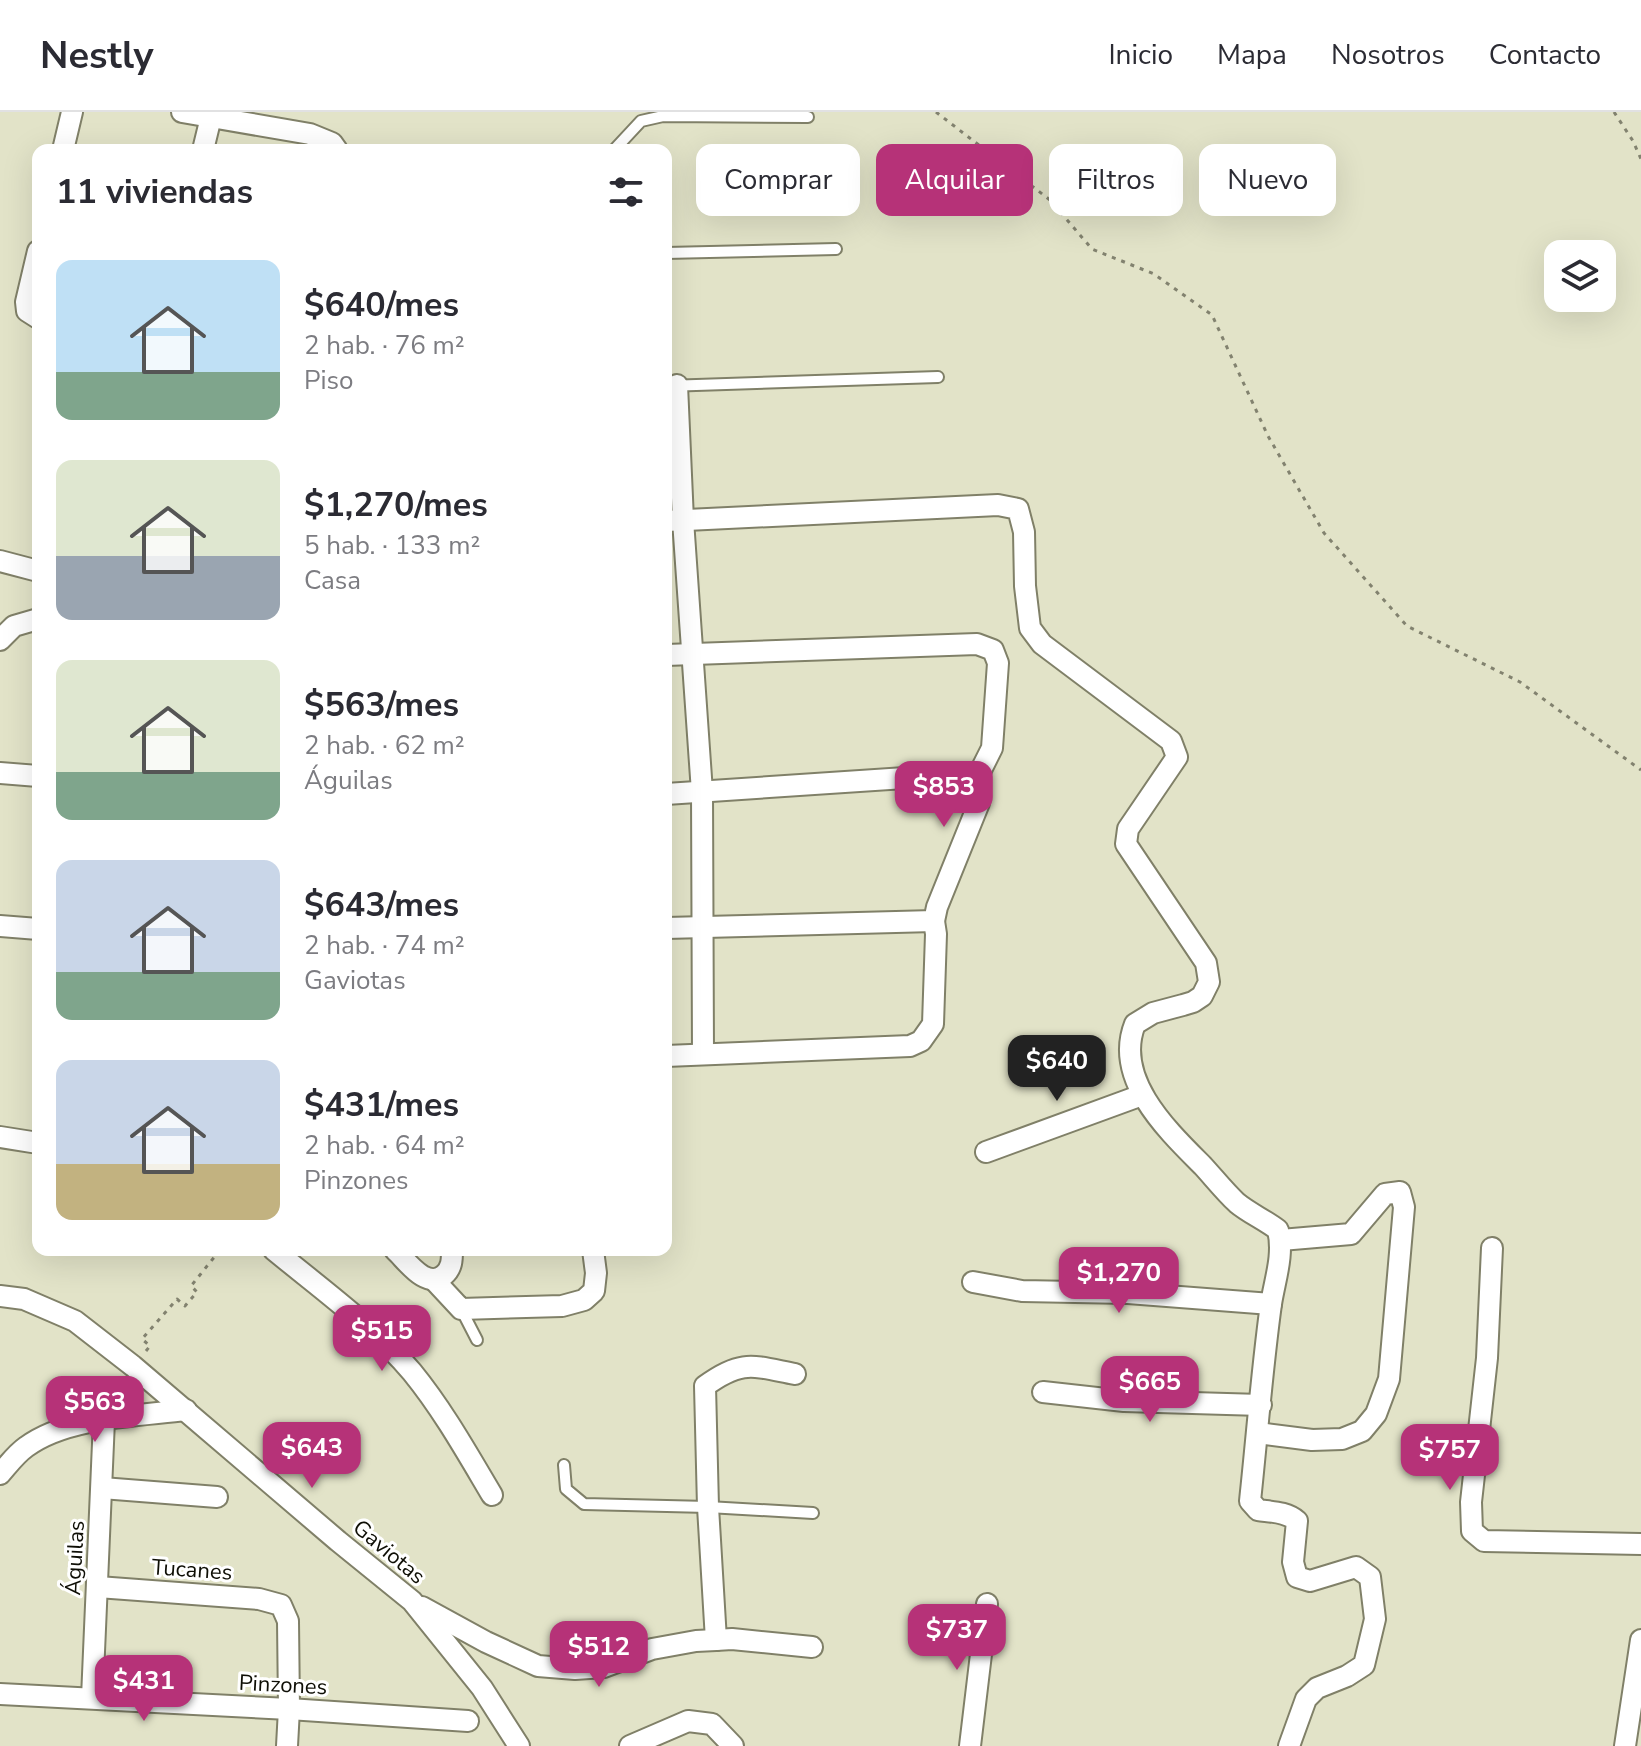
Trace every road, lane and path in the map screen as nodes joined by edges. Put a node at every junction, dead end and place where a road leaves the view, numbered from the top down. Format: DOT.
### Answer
graph roads {
  1 [pos="72,112"];
  2 [pos="182,112"];
  3 [pos="936,112"];
  4 [pos="1614,112"];
  5 [pos="211,117"];
  6 [pos="808,117"];
  7 [pos="64,144"];
  8 [pos="204,144"];
  9 [pos="333,144"];
  10 [pos="620,144"];
  11 [pos="1641,159"];
  12 [pos="836,249"];
  13 [pos="672,253"];
  14 [pos="32,276"];
  15 [pos="32,314"];
  16 [pos="938,377"];
  17 [pos="672,386"];
  18 [pos="672,431"];
  19 [pos="674,520"];
  20 [pos="0,561"];
  21 [pos="32,569"];
  22 [pos="32,621"];
  23 [pos="0,640"];
  24 [pos="691,654"];
  25 [pos="672,655"];
  26 [pos="1641,770"];
  27 [pos="0,773"];
  28 [pos="32,776"];
  29 [pos="976,780"];
  30 [pos="702,792"];
  31 [pos="672,794"];
  32 [pos="934,921"];
  33 [pos="0,926"];
  34 [pos="703,926"];
  35 [pos="672,928"];
  36 [pos="32,929"];
  37 [pos="703,1054"];
  38 [pos="672,1056"];
  39 [pos="1142,1095"];
  40 [pos="0,1137"];
  41 [pos="32,1142"];
  42 [pos="986,1152"];
  43 [pos="1281,1240"];
  44 [pos="1492,1248"];
  45 [pos="215,1256"];
  46 [pos="281,1256"];
  47 [pos="401,1256"];
  48 [pos="451,1256"];
  49 [pos="594,1256"];
  50 [pos="434,1280"];
  51 [pos="973,1282"];
  52 [pos="0,1296"];
  53 [pos="1271,1304"];
  54 [pos="461,1309"];
  55 [pos="477,1340"];
  56 [pos="133,1366"];
  57 [pos="795,1374"];
  58 [pos="1043,1392"];
  59 [pos="1261,1405"];
  60 [pos="186,1410"];
  61 [pos="104,1420"];
  62 [pos="1258,1433"];
  63 [pos="564,1465"];
  64 [pos="0,1474"];
  65 [pos="102,1488"];
  66 [pos="492,1495"];
  67 [pos="217,1497"];
  68 [pos="708,1507"];
  69 [pos="813,1513"];
  70 [pos="1641,1544"];
  71 [pos="98,1587"];
  72 [pos="412,1601"];
  73 [pos="987,1604"];
  74 [pos="716,1640"];
  75 [pos="1641,1640"];
  76 [pos="812,1647"];
  77 [pos="0,1694"];
  78 [pos="92,1698"];
  79 [pos="289,1709"];
  80 [pos="468,1721"];
  81 [pos="287,1746"];
  82 [pos="519,1746"];
  83 [pos="630,1746"];
  84 [pos="733,1746"];
  85 [pos="970,1746"];
  86 [pos="1289,1746"];
  87 [pos="1625,1746"];
  1 -- 7 [label="street"];
  2 -- 5 [label="street"];
  3 -- 26 [label="path"];
  4 -- 11 [label="path"];
  5 -- 8 [label="street"];
  5 -- 9 [label="street"];
  6 -- 10 [label="lane"];
  12 -- 13 [label="lane"];
  14 -- 15 [label="street"];
  16 -- 17 [label="lane"];
  18 -- 19 [label="street"];
  19 -- 24 [label="street"];
  19 -- 39 [label="street"];
  20 -- 21 [label="street"];
  22 -- 23 [label="street"];
  24 -- 25 [label="street"];
  24 -- 29 [label="street"];
  24 -- 30 [label="street"];
  27 -- 28 [label="street"];
  29 -- 30 [label="street"];
  29 -- 32 [label="street"];
  30 -- 31 [label="street"];
  30 -- 34 [label="street"];
  32 -- 34 [label="street"];
  32 -- 37 [label="street"];
  33 -- 36 [label="street"];
  34 -- 35 [label="street"];
  34 -- 37 [label="street"];
  37 -- 38 [label="street"];
  39 -- 42 [label="street"];
  39 -- 43 [label="street"];
  40 -- 41 [label="street"];
  43 -- 53 [label="street"];
  43 -- 62 [label="street"];
  44 -- 70 [label="street"];
  45 -- 56 [label="path"];
  46 -- 66 [label="street"];
  47 -- 50 [label="street"];
  48 -- 50 [label="street"];
  49 -- 54 [label="street"];
  50 -- 54 [label="street"];
  51 -- 53 [label="street"];
  52 -- 56 [label="street, Gaviotas"];
  53 -- 59 [label="street"];
  54 -- 55 [label="lane"];
  56 -- 60 [label="street, Gaviotas"];
  57 -- 68 [label="street"];
  58 -- 59 [label="street"];
  59 -- 62 [label="street"];
  60 -- 61 [label="street"];
  60 -- 72 [label="street, Gaviotas"];
  61 -- 64 [label="street"];
  61 -- 65 [label="street, Águilas"];
  62 -- 86 [label="street"];
  63 -- 68 [label="lane"];
  65 -- 67 [label="street"];
  65 -- 71 [label="street, Águilas"];
  68 -- 69 [label="lane"];
  68 -- 74 [label="street"];
  71 -- 78 [label="street, Águilas"];
  71 -- 79 [label="street, Tucanes"];
  72 -- 74 [label="street"];
  72 -- 82 [label="street, Gaviotas"];
  73 -- 85 [label="street"];
  74 -- 76 [label="street"];
  75 -- 87 [label="street"];
  77 -- 78 [label="street, Pinzones"];
  78 -- 79 [label="street, Pinzones"];
  79 -- 80 [label="street, Pinzones"];
  79 -- 81 [label="street"];
  83 -- 84 [label="street"];
}
